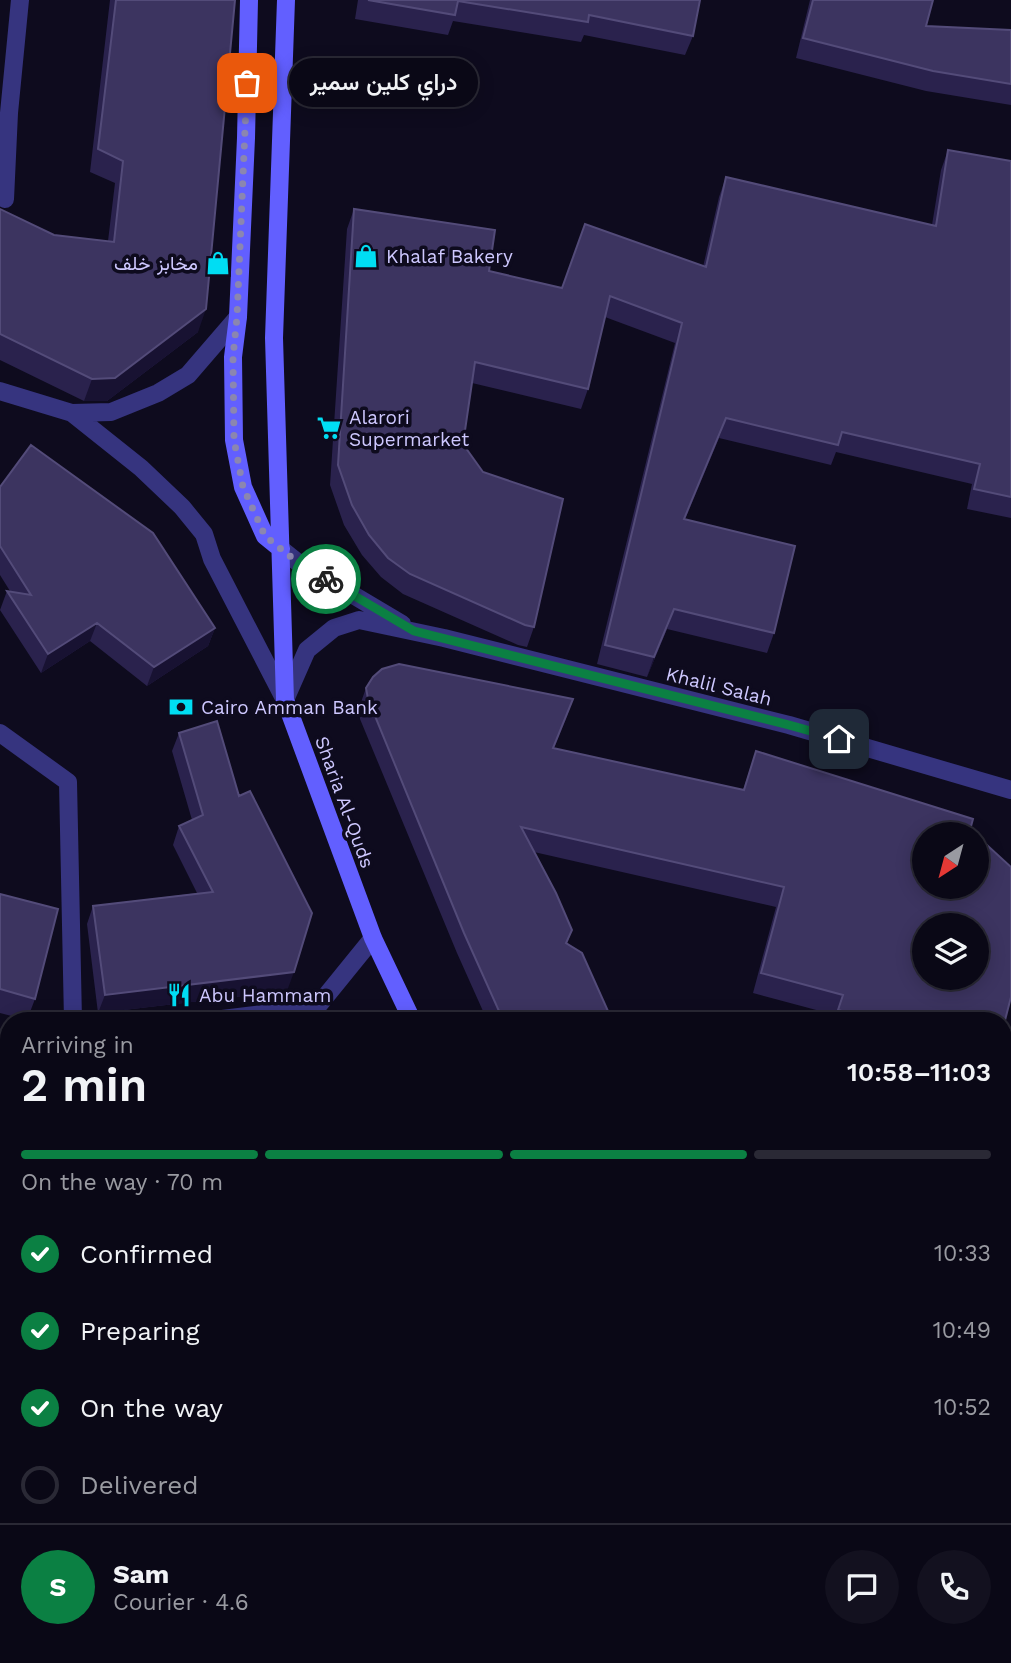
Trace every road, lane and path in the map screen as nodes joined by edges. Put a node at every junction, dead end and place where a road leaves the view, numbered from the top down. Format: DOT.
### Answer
graph roads {
  1 [pos="20,0"];
  2 [pos="249,0"];
  3 [pos="286,0"];
  4 [pos="4,113"];
  5 [pos="5,198"];
  6 [pos="237,317"];
  7 [pos="0,391"];
  8 [pos="72,413"];
  9 [pos="281,549"];
  10 [pos="414,631"];
  11 [pos="285,700"];
  12 [pos="0,733"];
  13 [pos="1011,790"];
  14 [pos="373,938"];
  15 [pos="73,1012"];
  16 [pos="277,1012"];
  17 [pos="408,1012"];
  1 -- 4 [label="street"];
  2 -- 6 [label="main road"];
  3 -- 9 [label="main road, Sharia Al-Quds"];
  4 -- 5 [label="street"];
  6 -- 8 [label="street"];
  6 -- 9 [label="main road"];
  7 -- 8 [label="street"];
  8 -- 11 [label="street"];
  9 -- 10 [label="street"];
  9 -- 11 [label="main road, Sharia Al-Quds"];
  10 -- 11 [label="street"];
  10 -- 13 [label="street, Khalil Salah"];
  11 -- 14 [label="main road, Sharia Al-Quds"];
  12 -- 15 [label="street"];
  14 -- 16 [label="street"];
  14 -- 17 [label="main road, Sharia Al-Quds"];
}
